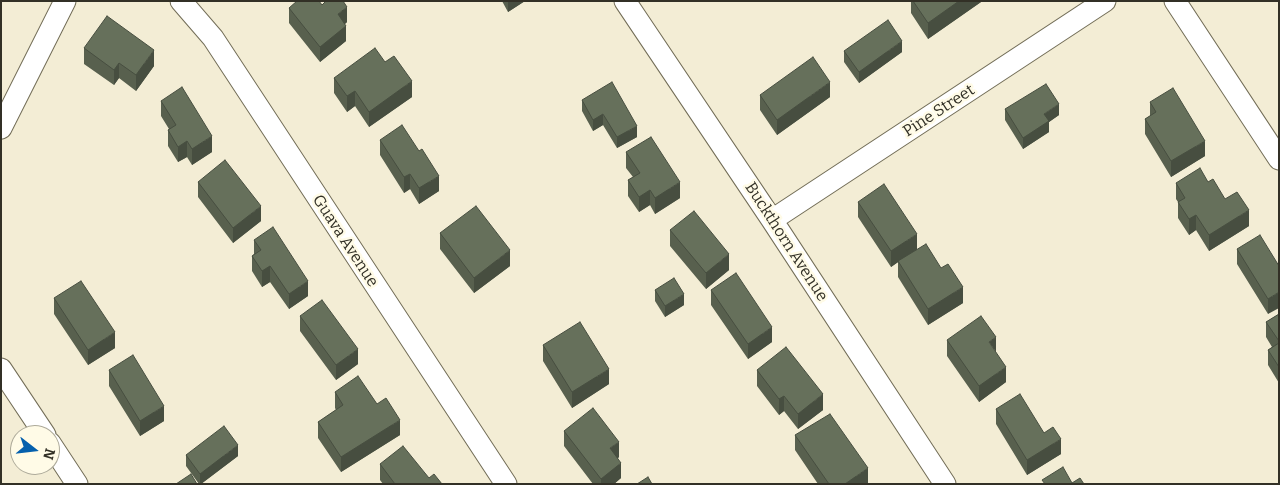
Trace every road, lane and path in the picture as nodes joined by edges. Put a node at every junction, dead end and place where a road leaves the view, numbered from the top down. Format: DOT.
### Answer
graph roads {
  1 [pos="65,1"];
  2 [pos="181,1"];
  3 [pos="625,1"];
  4 [pos="1105,1"];
  5 [pos="1175,1"];
  6 [pos="1,128"];
  7 [pos="1279,159"];
  8 [pos="772,220"];
  9 [pos="1,369"];
  10 [pos="38,425"];
  11 [pos="60,458"];
  12 [pos="77,484"];
  13 [pos="506,484"];
  14 [pos="945,484"];
  1 -- 6 [label="street"];
  2 -- 13 [label="street, Guava Avenue"];
  3 -- 8 [label="street, Buckthorn Avenue"];
  4 -- 8 [label="street, Pine Street"];
  5 -- 7 [label="street"];
  8 -- 14 [label="street, Buckthorn Avenue"];
  9 -- 10 [label="street"];
  11 -- 12 [label="street"];
}
